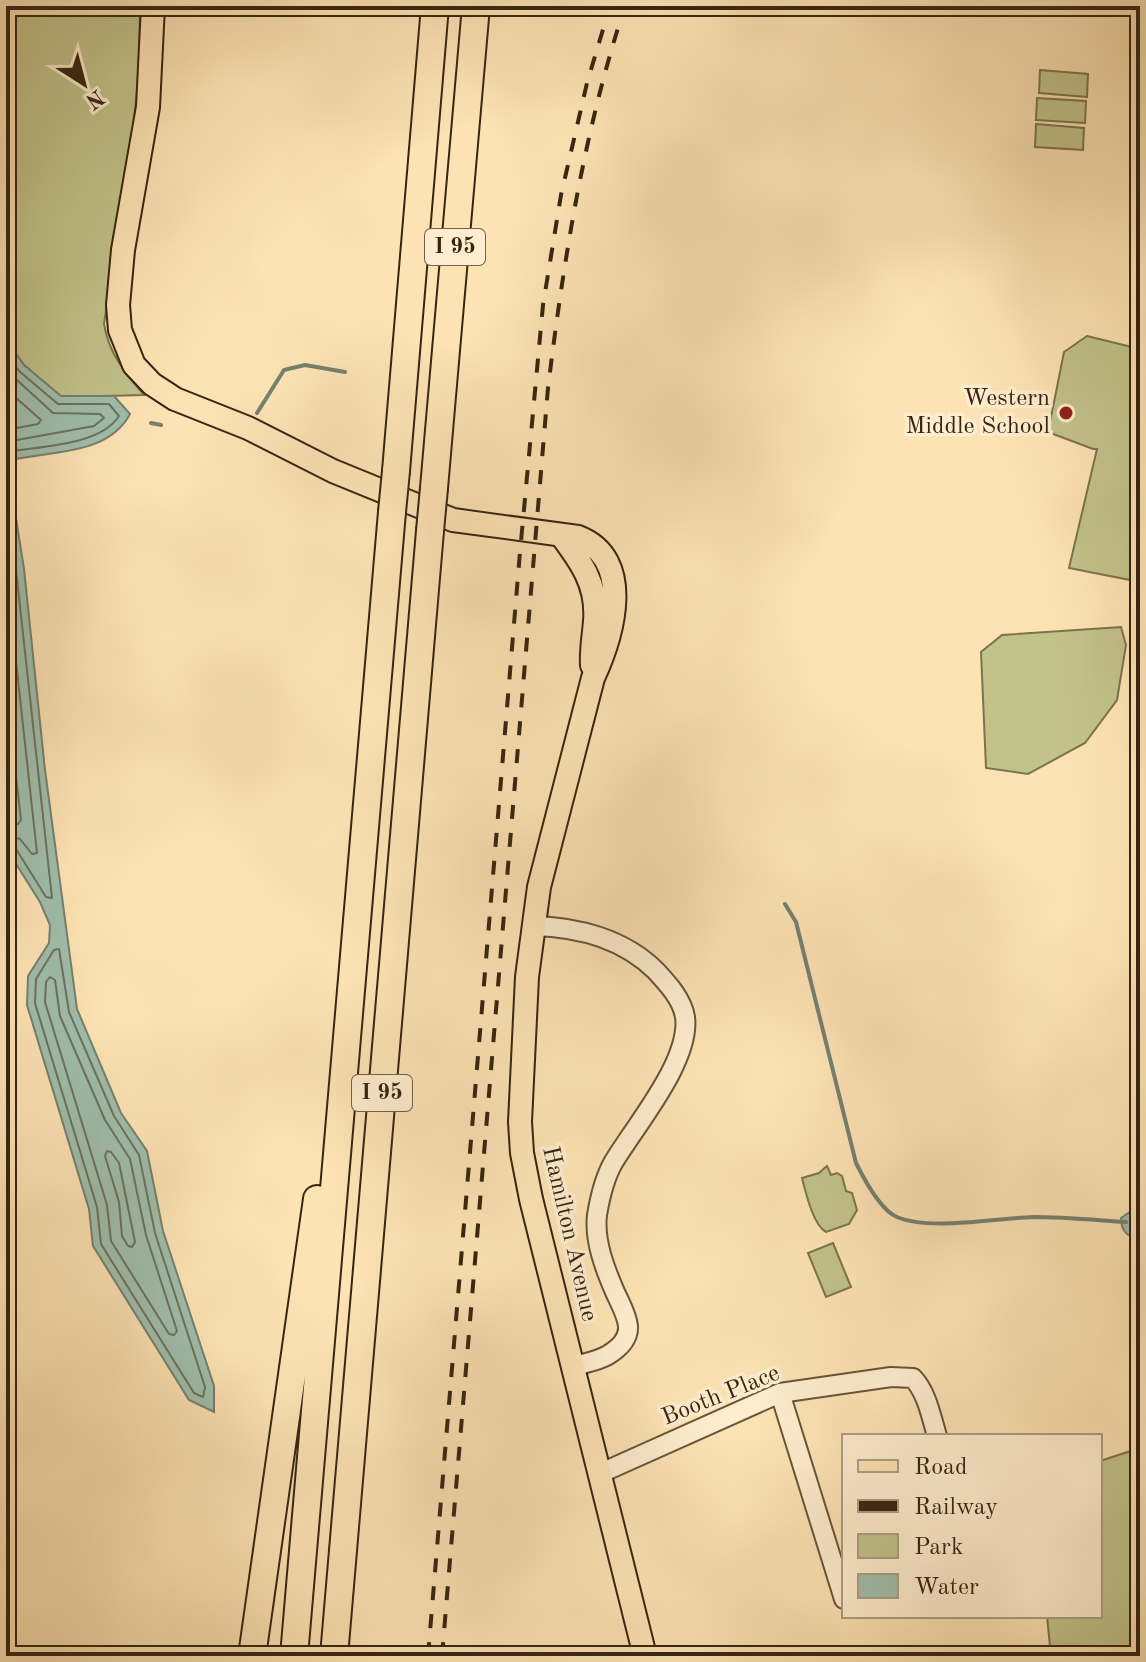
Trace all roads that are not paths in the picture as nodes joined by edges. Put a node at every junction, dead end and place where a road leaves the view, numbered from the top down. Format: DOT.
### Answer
graph roads {
  1 [pos="153,6"];
  2 [pos="435,6"];
  3 [pos="476,6"];
  4 [pos="533,926"];
  5 [pos="348,1022"];
  6 [pos="574,1366"];
  7 [pos="780,1393"];
  8 [pos="936,1434"];
  9 [pos="601,1473"];
  10 [pos="842,1593"];
  11 [pos="252,1656"];
  12 [pos="294,1656"];
  13 [pos="334,1656"];
  14 [pos="645,1656"];
  1 -- 4 [label="main road, Hamilton Avenue"];
  2 -- 5 [label="highway, I 95, bridge"];
  3 -- 13 [label="highway, I 95, bridge"];
  4 -- 6 [label="main road, Hamilton Avenue"];
  4 -- 6 [label="street"];
  5 -- 11 [label="highway"];
  5 -- 12 [label="highway, I 95"];
  6 -- 9 [label="main road, Hamilton Avenue"];
  7 -- 8 [label="street, Booth Place"];
  7 -- 9 [label="street, Booth Place"];
  7 -- 10 [label="street"];
  9 -- 14 [label="main road, Hamilton Avenue"];
}
